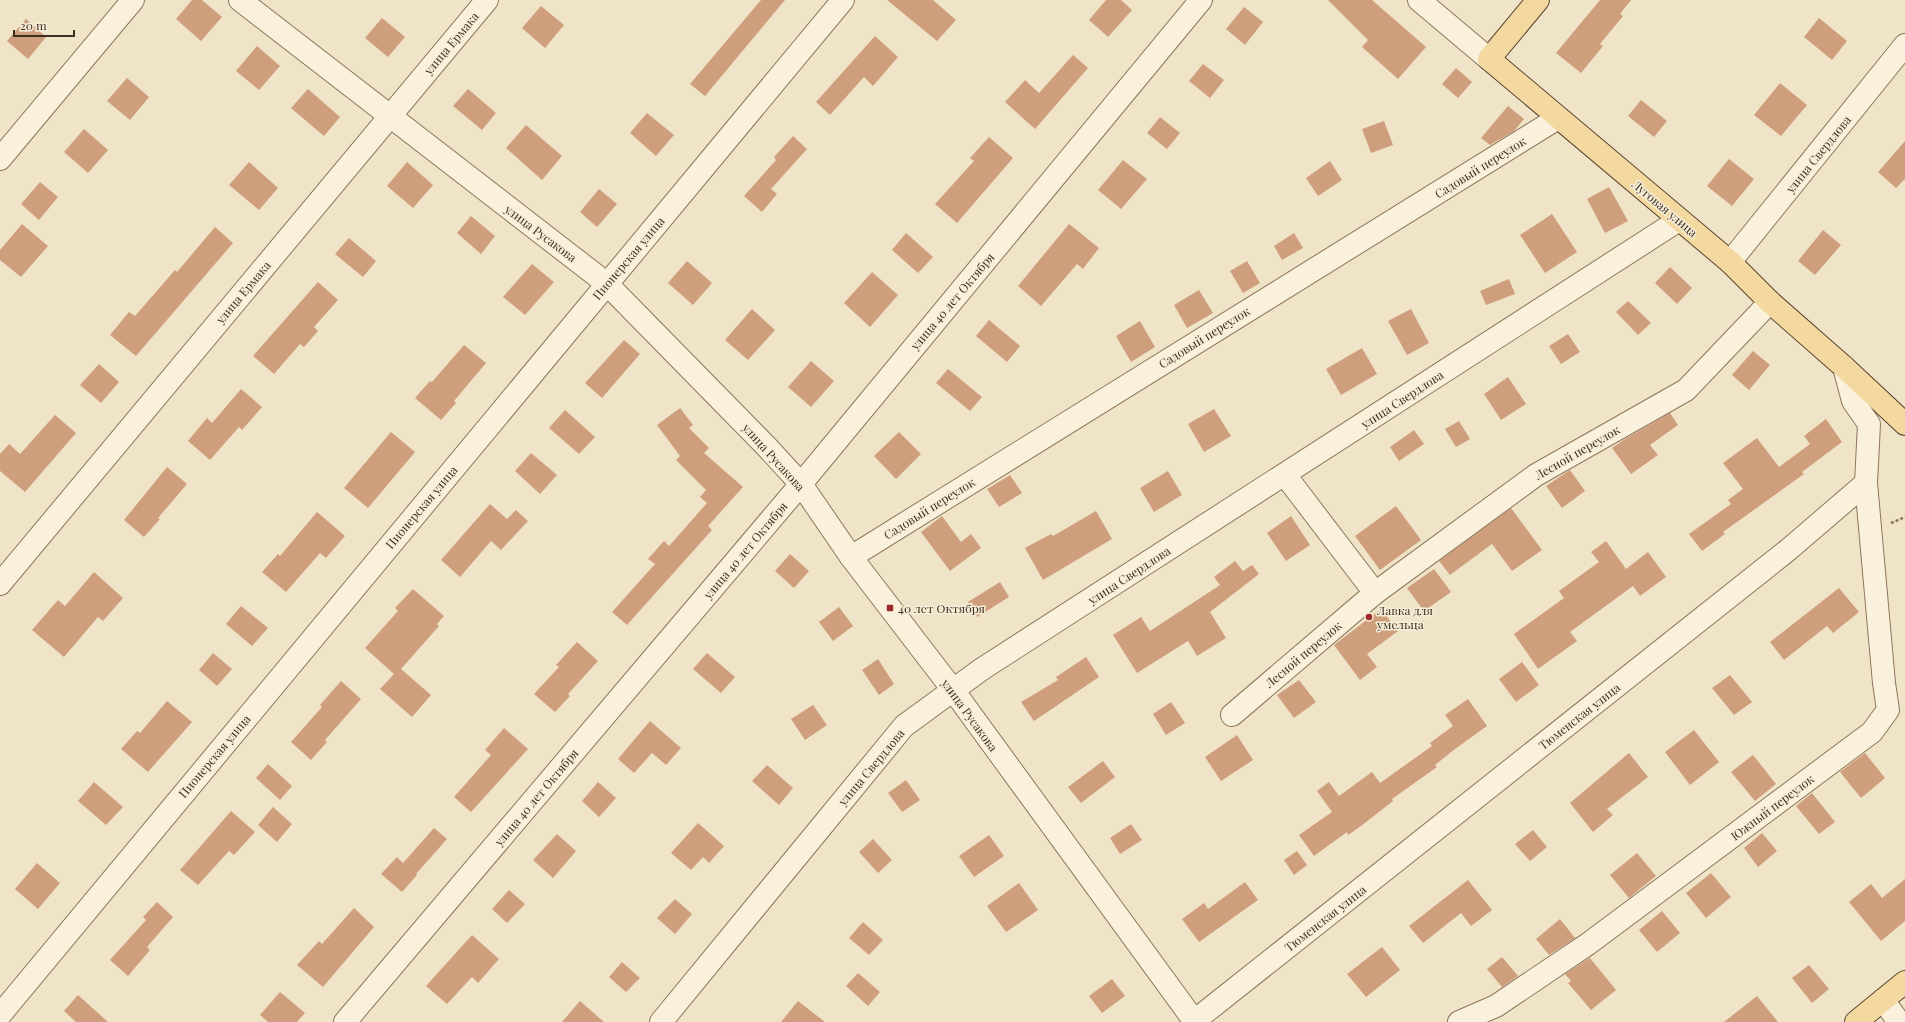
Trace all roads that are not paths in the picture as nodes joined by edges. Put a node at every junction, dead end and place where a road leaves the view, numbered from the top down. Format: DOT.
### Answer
graph roads {
  1 [pos="133,0"];
  2 [pos="240,0"];
  3 [pos="487,0"];
  4 [pos="843,0"];
  5 [pos="1201,0"];
  6 [pos="1419,0"];
  7 [pos="1538,0"];
  8 [pos="1905,45"];
  9 [pos="1489,58"];
  10 [pos="389,117"];
  11 [pos="1558,118"];
  12 [pos="0,159"];
  13 [pos="1679,220"];
  14 [pos="1730,262"];
  15 [pos="606,283"];
  16 [pos="1770,302"];
  17 [pos="1844,367"];
  18 [pos="1905,424"];
  19 [pos="1285,475"];
  20 [pos="1866,483"];
  21 [pos="801,484"];
  22 [pos="851,557"];
  23 [pos="0,584"];
  24 [pos="1375,593"];
  25 [pos="953,690"];
  26 [pos="1232,715"];
  27 [pos="1905,982"];
  28 [pos="1883,1000"];
  29 [pos="0,1015"];
  30 [pos="345,1022"];
  31 [pos="661,1022"];
  32 [pos="1194,1022"];
  33 [pos="1459,1022"];
  34 [pos="1856,1022"];
  35 [pos="1899,1022"];
  1 -- 12 [label="street"];
  2 -- 10 [label="street, улица Русакова"];
  3 -- 10 [label="street, улица Ермака"];
  4 -- 15 [label="street, Пионерская улица"];
  5 -- 21 [label="street, улица 40 лет Октября"];
  6 -- 9 [label="street, Луговая улица"];
  7 -- 9 [label="main road"];
  8 -- 14 [label="street, улица Свердлова"];
  9 -- 11 [label="main road, Луговая улица"];
  10 -- 15 [label="street, улица Русакова"];
  10 -- 23 [label="street, улица Ермака"];
  11 -- 13 [label="main road, Луговая улица"];
  11 -- 22 [label="street, Садовый переулок"];
  13 -- 14 [label="main road, Луговая улица"];
  13 -- 19 [label="street, улица Свердлова"];
  14 -- 16 [label="main road, Луговая улица"];
  15 -- 21 [label="street, улица Русакова"];
  15 -- 29 [label="street, Пионерская улица"];
  16 -- 17 [label="main road, Луговая улица"];
  16 -- 24 [label="street, Лесной переулок"];
  17 -- 18 [label="main road, Луговая улица"];
  17 -- 20 [label="street"];
  19 -- 24 [label="street"];
  19 -- 25 [label="street, улица Свердлова"];
  20 -- 32 [label="street, Тюменская улица"];
  20 -- 33 [label="street, Южный переулок"];
  21 -- 22 [label="street, улица Русакова"];
  21 -- 30 [label="street, улица 40 лет Октября"];
  22 -- 25 [label="street, улица Русакова"];
  24 -- 26 [label="street, Лесной переулок"];
  25 -- 31 [label="street, улица Свердлова"];
  25 -- 32 [label="street, улица Русакова"];
  27 -- 28 [label="main road"];
  28 -- 34 [label="main road"];
  28 -- 35 [label="street"];
}
